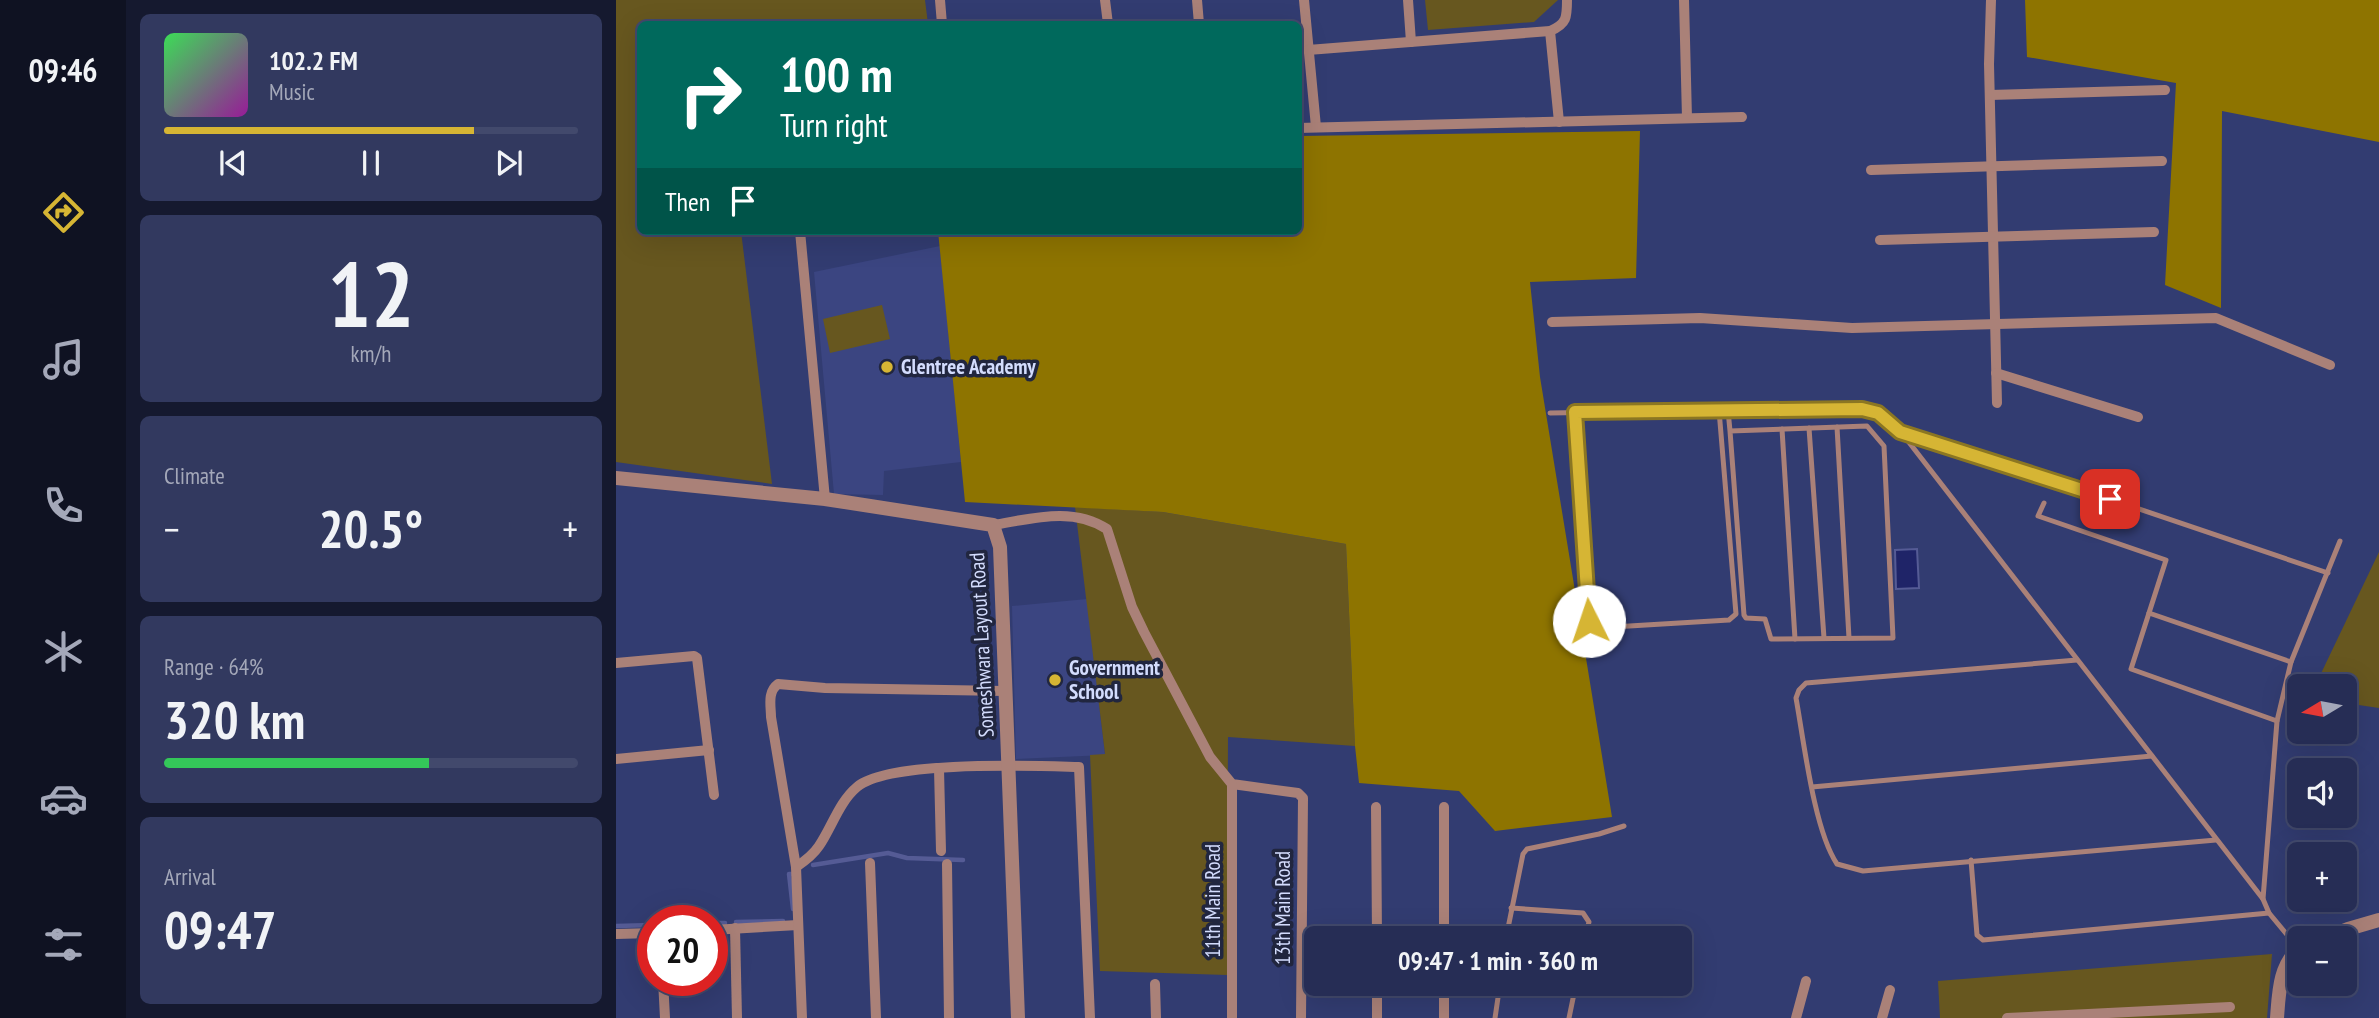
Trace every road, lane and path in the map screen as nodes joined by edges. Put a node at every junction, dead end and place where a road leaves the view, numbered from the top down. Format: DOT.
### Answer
graph roads {
  1 [pos="940,0"];
  2 [pos="1105,0"];
  3 [pos="1197,0"];
  4 [pos="1304,0"];
  5 [pos="1408,0"];
  6 [pos="1567,0"];
  7 [pos="1684,0"];
  8 [pos="1991,0"];
  9 [pos="942,21"];
  10 [pos="1108,21"];
  11 [pos="1199,21"];
  12 [pos="1550,31"];
  13 [pos="1411,42"];
  14 [pos="1308,50"];
  15 [pos="2165,90"];
  16 [pos="1990,95"];
  17 [pos="1742,117"];
  18 [pos="1687,118"];
  19 [pos="1559,122"];
  20 [pos="1316,127"];
  21 [pos="1302,128"];
  22 [pos="2162,161"];
  23 [pos="1992,166"];
  24 [pos="1871,170"];
  25 [pos="2154,232"];
  26 [pos="800,235"];
  27 [pos="1993,235"];
  28 [pos="1880,240"];
  29 [pos="1552,323"];
  30 [pos="1995,325"];
  31 [pos="2330,365"];
  32 [pos="1996,373"];
  33 [pos="1997,403"];
  34 [pos="1719,410"];
  35 [pos="1728,410"];
  36 [pos="1575,412"];
  37 [pos="1550,413"];
  38 [pos="2138,417"];
  39 [pos="1837,427"];
  40 [pos="1809,428"];
  41 [pos="1782,429"];
  42 [pos="1730,431"];
  43 [pos="1900,432"];
  44 [pos="616,478"];
  45 [pos="825,499"];
  46 [pos="2044,503"];
  47 [pos="993,525"];
  48 [pos="2340,541"];
  49 [pos="2328,573"];
  50 [pos="2149,613"];
  51 [pos="1824,638"];
  52 [pos="1849,638"];
  53 [pos="1795,639"];
  54 [pos="2077,660"];
  55 [pos="2291,662"];
  56 [pos="616,663"];
  57 [pos="1005,691"];
  58 [pos="2277,721"];
  59 [pos="709,750"];
  60 [pos="2152,756"];
  61 [pos="616,759"];
  62 [pos="1008,765"];
  63 [pos="939,769"];
  64 [pos="1232,784"];
  65 [pos="1812,787"];
  66 [pos="714,795"];
  67 [pos="1376,807"];
  68 [pos="1444,807"];
  69 [pos="1623,826"];
  70 [pos="2216,840"];
  71 [pos="941,851"];
  72 [pos="1971,860"];
  73 [pos="870,863"];
  74 [pos="947,864"];
  75 [pos="796,867"];
  76 [pos="2263,899"];
  77 [pos="1511,908"];
  78 [pos="2269,913"];
  79 [pos="2379,920"];
  80 [pos="798,925"];
  81 [pos="1377,926"];
  82 [pos="1444,926"];
  83 [pos="1508,926"];
  84 [pos="1588,926"];
  85 [pos="2357,926"];
  86 [pos="728,929"];
  87 [pos="735,929"];
  88 [pos="637,933"];
  89 [pos="616,934"];
  90 [pos="2287,934"];
  91 [pos="2287,964"];
  92 [pos="1806,981"];
  93 [pos="1155,984"];
  94 [pos="1890,990"];
  95 [pos="664,996"];
  96 [pos="1377,996"];
  97 [pos="1444,996"];
  98 [pos="1498,996"];
  99 [pos="1574,996"];
  100 [pos="2230,1007"];
  101 [pos="666,1018"];
  102 [pos="737,1018"];
  103 [pos="802,1018"];
  104 [pos="876,1018"];
  105 [pos="949,1018"];
  106 [pos="1018,1018"];
  107 [pos="1090,1018"];
  108 [pos="1156,1018"];
  109 [pos="1232,1018"];
  110 [pos="1301,1018"];
  111 [pos="1377,1018"];
  112 [pos="1444,1018"];
  113 [pos="1494,1018"];
  114 [pos="1569,1018"];
  115 [pos="1796,1018"];
  116 [pos="1882,1018"];
  117 [pos="2007,1018"];
  118 [pos="2277,1018"];
  1 -- 9 [label="street"];
  2 -- 10 [label="street"];
  3 -- 11 [label="street"];
  4 -- 14 [label="street"];
  5 -- 13 [label="street"];
  6 -- 12 [label="street"];
  7 -- 18 [label="street"];
  8 -- 16 [label="street"];
  12 -- 13 [label="street"];
  12 -- 19 [label="street"];
  13 -- 14 [label="street"];
  14 -- 20 [label="street"];
  15 -- 16 [label="street"];
  16 -- 23 [label="street"];
  17 -- 18 [label="street"];
  18 -- 19 [label="street"];
  19 -- 20 [label="street"];
  20 -- 21 [label="street"];
  22 -- 23 [label="street"];
  23 -- 24 [label="street"];
  23 -- 27 [label="street"];
  25 -- 27 [label="street"];
  26 -- 45 [label="street"];
  27 -- 28 [label="street"];
  27 -- 30 [label="street"];
  29 -- 30 [label="street"];
  30 -- 31 [label="street"];
  30 -- 32 [label="street"];
  32 -- 33 [label="street"];
  32 -- 38 [label="street"];
  34 -- 35 [label="lane"];
  34 -- 36 [label="lane"];
  34 -- 36 [label="lane"];
  35 -- 42 [label="lane"];
  35 -- 43 [label="lane"];
  36 -- 37 [label="lane"];
  39 -- 40 [label="lane"];
  39 -- 52 [label="lane"];
  39 -- 52 [label="lane"];
  40 -- 41 [label="lane"];
  40 -- 51 [label="lane"];
  41 -- 42 [label="lane"];
  41 -- 53 [label="lane"];
  42 -- 53 [label="lane"];
  43 -- 49 [label="lane"];
  43 -- 54 [label="lane"];
  44 -- 45 [label="street, Someshwara Layout Road"];
  45 -- 47 [label="street, Someshwara Layout Road"];
  46 -- 50 [label="lane"];
  47 -- 57 [label="street, Someshwara Layout Road"];
  47 -- 64 [label="street"];
  48 -- 49 [label="lane"];
  49 -- 55 [label="lane"];
  50 -- 55 [label="lane"];
  50 -- 58 [label="lane"];
  51 -- 52 [label="lane"];
  51 -- 53 [label="lane"];
  54 -- 60 [label="lane"];
  54 -- 65 [label="lane"];
  55 -- 58 [label="lane"];
  56 -- 59 [label="street"];
  57 -- 62 [label="street, Someshwara Layout Road"];
  57 -- 75 [label="street"];
  58 -- 76 [label="lane"];
  59 -- 61 [label="street"];
  59 -- 66 [label="street"];
  60 -- 65 [label="lane"];
  60 -- 70 [label="lane"];
  62 -- 63 [label="street"];
  62 -- 106 [label="street, Someshwara Layout Road"];
  62 -- 107 [label="street"];
  63 -- 71 [label="street"];
  63 -- 75 [label="street"];
  64 -- 109 [label="street, 11th Main Road"];
  64 -- 110 [label="street, 13th Main Road"];
  65 -- 72 [label="lane"];
  67 -- 81 [label="street"];
  68 -- 82 [label="street"];
  69 -- 77 [label="lane"];
  70 -- 72 [label="lane"];
  70 -- 76 [label="lane"];
  72 -- 78 [label="lane"];
  73 -- 104 [label="street"];
  74 -- 105 [label="street"];
  75 -- 80 [label="street"];
  76 -- 78 [label="lane"];
  77 -- 83 [label="lane"];
  77 -- 84 [label="lane"];
  78 -- 90 [label="lane"];
  79 -- 85 [label="street"];
  80 -- 87 [label="street"];
  80 -- 103 [label="street"];
  86 -- 87 [label="street"];
  87 -- 102 [label="street"];
  88 -- 89 [label="street"];
  91 -- 118 [label="street"];
  92 -- 115 [label="street"];
  93 -- 108 [label="street"];
  94 -- 116 [label="street"];
  95 -- 101 [label="street"];
  96 -- 111 [label="street"];
  97 -- 112 [label="street"];
  98 -- 113 [label="lane"];
  99 -- 114 [label="lane"];
  100 -- 117 [label="street"];
}
